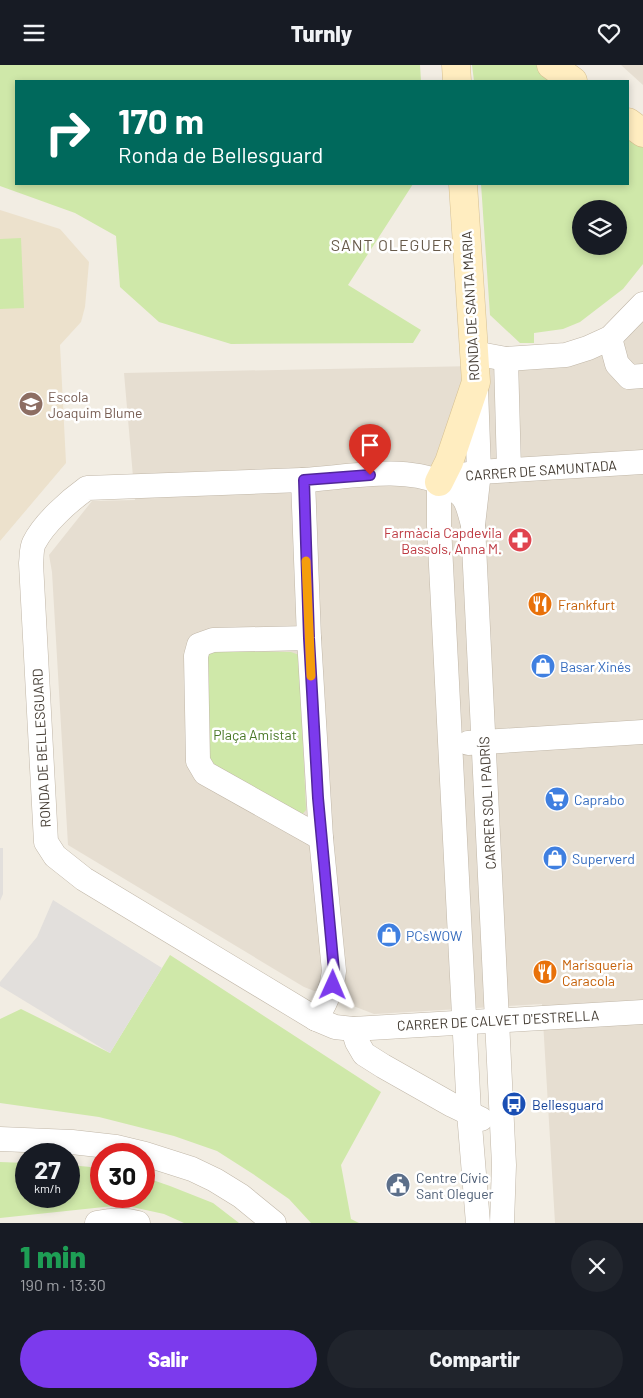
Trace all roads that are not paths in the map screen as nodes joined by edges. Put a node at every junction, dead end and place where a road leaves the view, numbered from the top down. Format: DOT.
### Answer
graph roads {
  1 [pos="456,65"];
  2 [pos="551,65"];
  3 [pos="457,80"];
  4 [pos="572,80"];
  5 [pos="629,123"];
  6 [pos="643,133"];
  7 [pos="463,185"];
  8 [pos="643,304"];
  9 [pos="610,338"];
  10 [pos="474,353"];
  11 [pos="506,359"];
  12 [pos="643,376"];
  13 [pos="476,382"];
  14 [pos="643,463"];
  15 [pos="509,470"];
  16 [pos="480,472"];
  17 [pos="304,480"];
  18 [pos="439,482"];
  19 [pos="473,525"];
  20 [pos="309,638"];
  21 [pos="643,732"];
  22 [pos="484,742"];
  23 [pos="452,744"];
  24 [pos="321,837"];
  25 [pos="643,1012"];
  26 [pos="316,1019"];
  27 [pos="498,1020"];
  28 [pos="465,1021"];
  29 [pos="353,1029"];
  30 [pos="469,1113"];
  31 [pos="0,1139"];
  32 [pos="97,1223"];
  33 [pos="138,1223"];
  34 [pos="274,1223"];
  35 [pos="478,1223"];
  36 [pos="502,1223"];
  1 -- 3 [label="street"];
  2 -- 4 [label="street"];
  5 -- 6 [label="street"];
  7 -- 10 [label="street, RONDA DE SANTA MARIA"];
  8 -- 9 [label="street"];
  9 -- 11 [label="street"];
  9 -- 12 [label="street"];
  10 -- 11 [label="street"];
  10 -- 13 [label="street, RONDA DE SANTA MARIA"];
  11 -- 15 [label="street"];
  13 -- 16 [label="street, CARRER SOL I PADRÍS"];
  13 -- 18 [label="street, RONDA DE SANTA MARIA"];
  14 -- 15 [label="street, CARRER DE SAMUNTADA"];
  15 -- 16 [label="street, CARRER DE SAMUNTADA"];
  16 -- 18 [label="street, CARRER DE SAMUNTADA"];
  16 -- 19 [label="street, CARRER SOL I PADRÍS"];
  17 -- 18 [label="street, RONDA DE BELLESGUARD"];
  17 -- 20 [label="street"];
  17 -- 26 [label="street, RONDA DE BELLESGUARD"];
  18 -- 19 [label="street, CARRER DE SAMUNTADA"];
  18 -- 23 [label="street"];
  19 -- 22 [label="street, CARRER SOL I PADRÍS"];
  20 -- 24 [label="street"];
  20 -- 24 [label="street"];
  21 -- 22 [label="street"];
  22 -- 23 [label="street"];
  22 -- 27 [label="street, CARRER SOL I PADRÍS"];
  23 -- 28 [label="street"];
  24 -- 26 [label="street"];
  25 -- 27 [label="street, CARRER DE CALVET D'ESTRELLA"];
  26 -- 29 [label="street, RONDA DE BELLESGUARD"];
  27 -- 28 [label="street, CARRER DE CALVET D'ESTRELLA"];
  27 -- 36 [label="street, CARRER SOL I PADRÍS"];
  28 -- 29 [label="street, CARRER DE CALVET D'ESTRELLA"];
  28 -- 30 [label="street"];
  29 -- 30 [label="street"];
  30 -- 35 [label="street"];
  30 -- 36 [label="street"];
  31 -- 34 [label="street"];
  32 -- 33 [label="street"];
}
